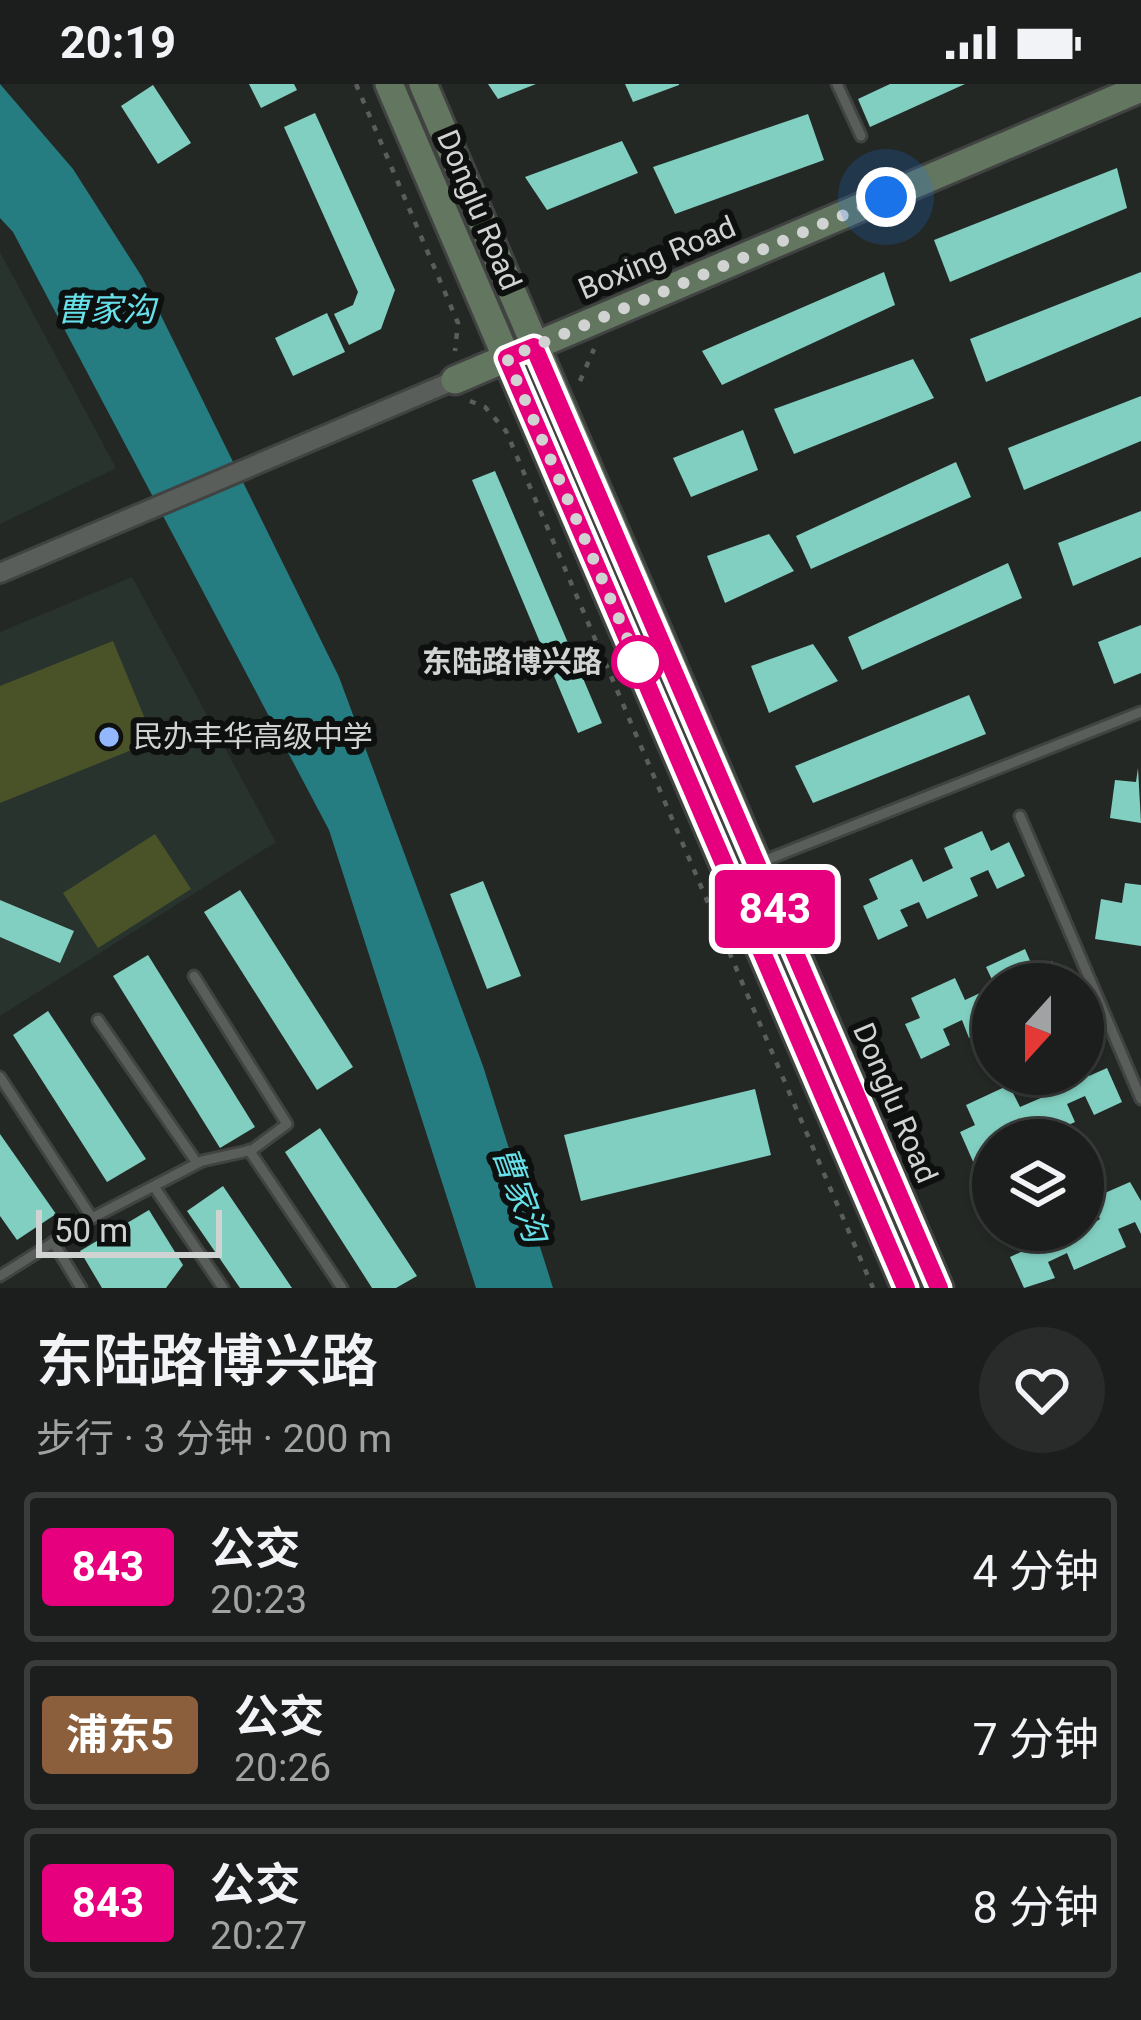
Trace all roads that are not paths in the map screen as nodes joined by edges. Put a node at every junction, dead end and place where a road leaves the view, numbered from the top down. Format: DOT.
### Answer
graph roads {
  1 [pos="389,84"];
  2 [pos="423,84"];
  3 [pos="837,84"];
  4 [pos="1141,88"];
  5 [pos="861,136"];
  6 [pos="534,347"];
  7 [pos="507,358"];
  8 [pos="455,380"];
  9 [pos="0,573"];
  10 [pos="1141,712"];
  11 [pos="1020,816"];
  12 [pos="756,864"];
  13 [pos="194,976"];
  14 [pos="98,1020"];
  15 [pos="0,1077"];
  16 [pos="1141,1099"];
  17 [pos="249,1150"];
  18 [pos="197,1163"];
  19 [pos="154,1189"];
  20 [pos="92,1218"];
  21 [pos="53,1243"];
  22 [pos="0,1276"];
  23 [pos="81,1288"];
  24 [pos="223,1288"];
  25 [pos="342,1288"];
  26 [pos="906,1288"];
  27 [pos="939,1288"];
  1 -- 7 [label="main road, Donglu Road"];
  2 -- 6 [label="main road, Donglu Road"];
  3 -- 5 [label="lane"];
  4 -- 6 [label="main road, Boxing Road"];
  6 -- 7 [label="main road, Boxing Road"];
  6 -- 12 [label="main road, Donglu Road"];
  7 -- 8 [label="main road, Boxing Road"];
  7 -- 26 [label="main road, Donglu Road"];
  8 -- 9 [label="street, Boxing Road"];
  10 -- 12 [label="lane"];
  11 -- 16 [label="lane"];
  12 -- 27 [label="main road, Donglu Road"];
  13 -- 17 [label="lane"];
  14 -- 18 [label="lane"];
  15 -- 20 [label="lane"];
  17 -- 18 [label="lane"];
  17 -- 25 [label="lane"];
  18 -- 19 [label="lane"];
  19 -- 20 [label="lane"];
  19 -- 24 [label="lane"];
  20 -- 21 [label="lane"];
  21 -- 22 [label="lane"];
  21 -- 23 [label="lane"];
}
